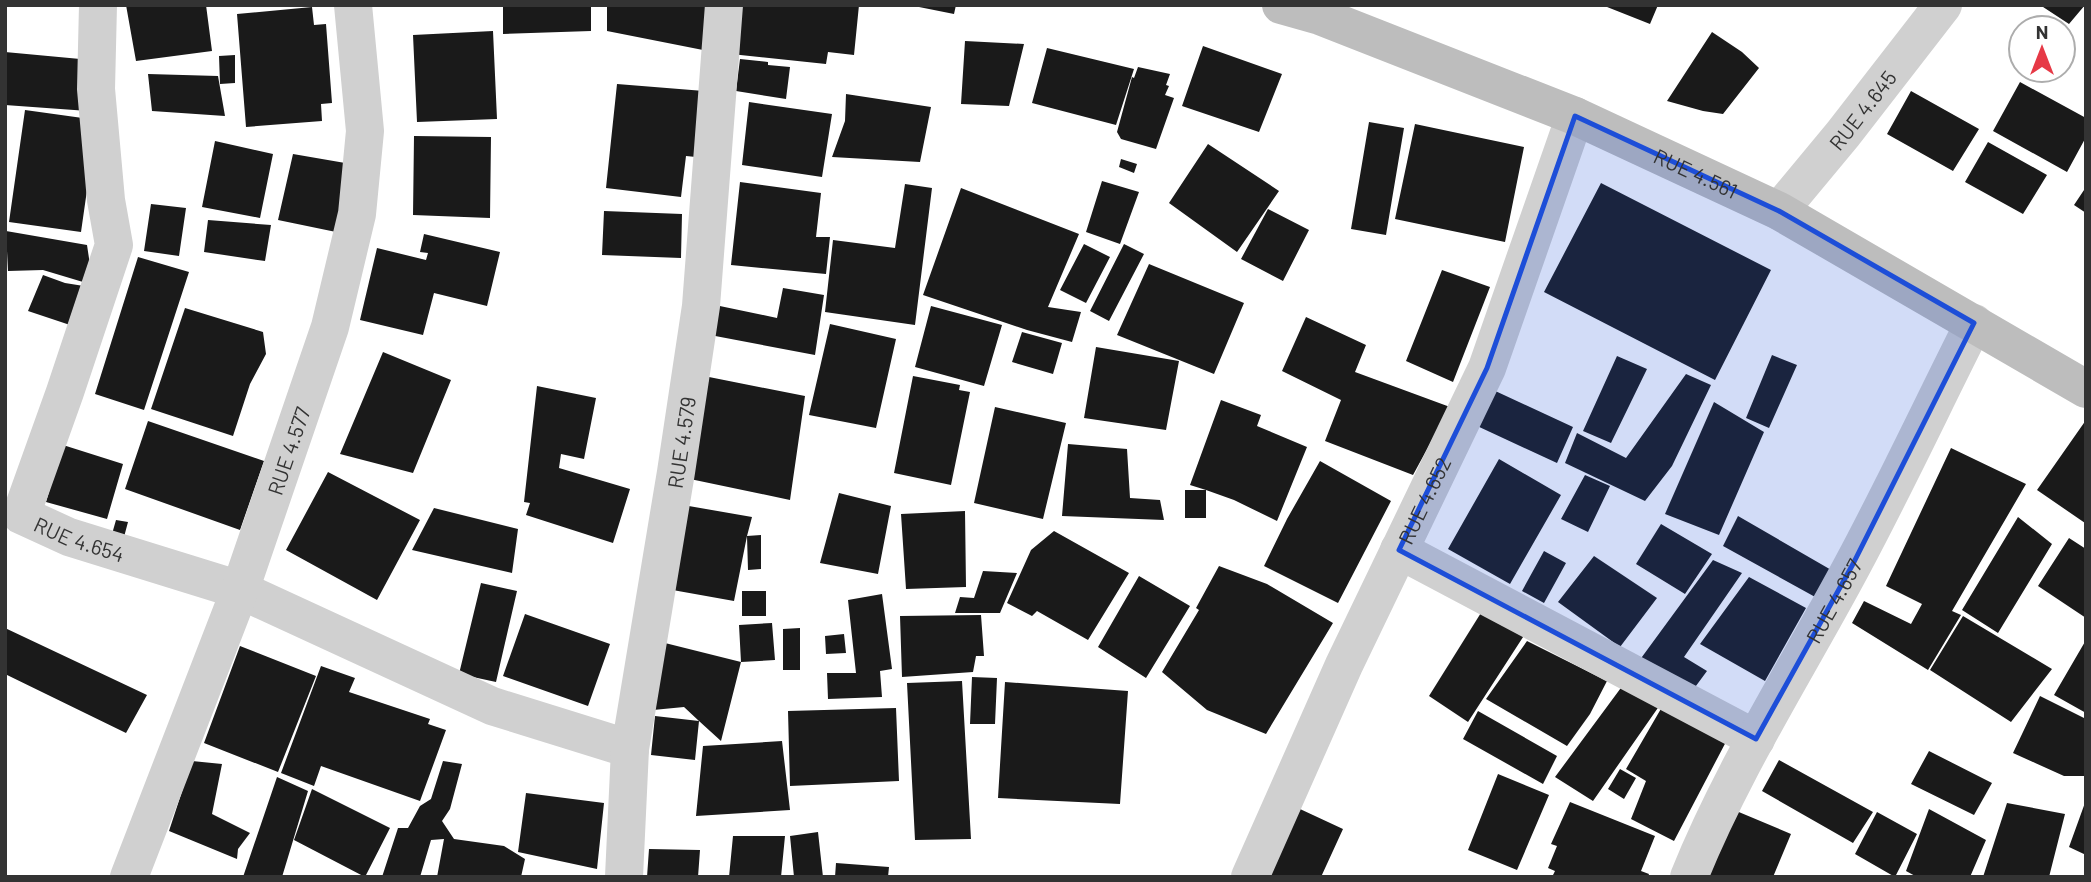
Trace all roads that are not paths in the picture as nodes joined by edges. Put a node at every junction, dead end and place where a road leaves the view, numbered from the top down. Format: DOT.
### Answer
graph roads {
  1 [pos="98,5"];
  2 [pos="354,5"];
  3 [pos="724,5"];
  4 [pos="1282,5"];
  5 [pos="1943,5"];
  6 [pos="1322,11"];
  7 [pos="1575,117"];
  8 [pos="1779,211"];
  9 [pos="1974,323"];
  10 [pos="2086,389"];
  11 [pos="1399,551"];
  12 [pos="240,590"];
  13 [pos="1756,739"];
  14 [pos="629,748"];
  15 [pos="129,877"];
  16 [pos="624,877"];
  17 [pos="1250,877"];
  18 [pos="1689,877"];
  1 -- 12 [label="street, RUE 4.654"];
  2 -- 12 [label="street, RUE 4.577"];
  3 -- 14 [label="street, RUE 4.579"];
  4 -- 6 [label="main road, RUE 4.561"];
  5 -- 8 [label="street, RUE 4.645"];
  6 -- 7 [label="main road, RUE 4.561"];
  7 -- 8 [label="main road, RUE 4.561"];
  7 -- 11 [label="street, RUE 4.652"];
  8 -- 9 [label="main road, RUE 4.561"];
  9 -- 10 [label="main road, RUE 4.561"];
  9 -- 13 [label="street, RUE 4.657"];
  11 -- 13 [label="street"];
  11 -- 17 [label="street, RUE 4.652"];
  12 -- 14 [label="street, RUE 4.654"];
  12 -- 15 [label="street, RUE 4.577"];
  13 -- 18 [label="street, RUE 4.657"];
  14 -- 16 [label="street, RUE 4.579"];
}
